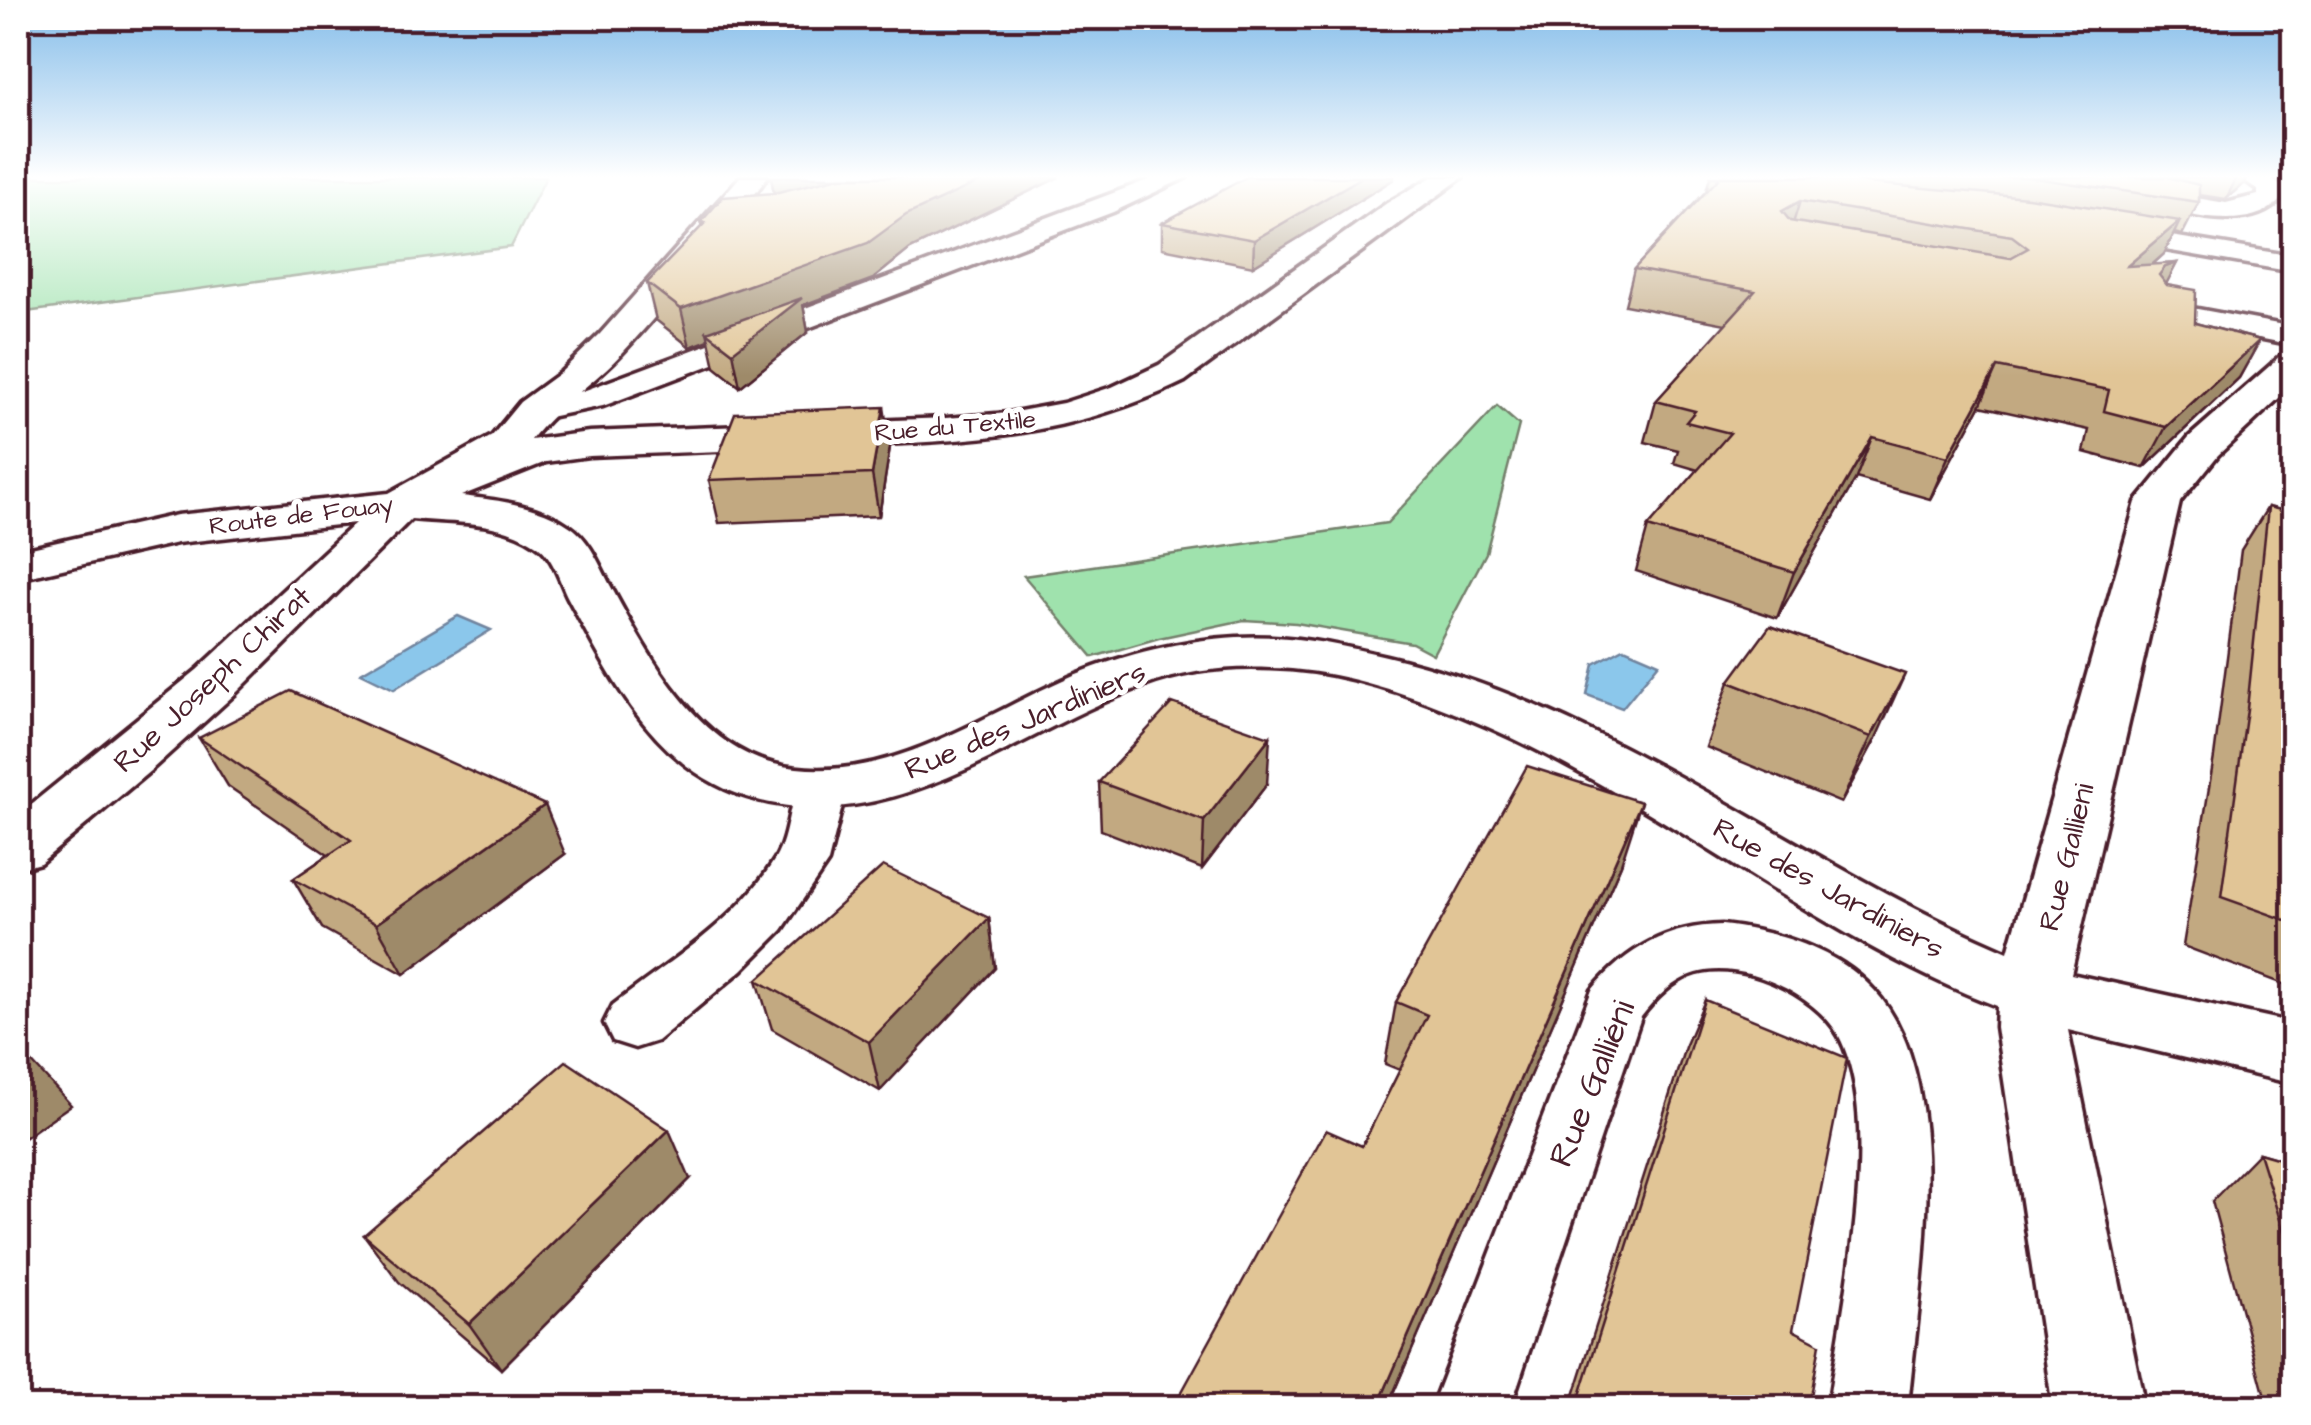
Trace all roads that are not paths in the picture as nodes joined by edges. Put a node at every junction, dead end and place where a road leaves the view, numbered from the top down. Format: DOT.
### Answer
graph roads {
  1 [pos="709,244"];
  2 [pos="1006,244"];
  3 [pos="1352,244"];
  4 [pos="2170,244"];
  5 [pos="2294,264"];
  6 [pos="2160,311"];
  7 [pos="2294,336"];
  8 [pos="2294,364"];
  9 [pos="534,410"];
  10 [pos="400,505"];
  11 [pos="18,565"];
  12 [pos="820,790"];
  13 [pos="18,847"];
  14 [pos="2032,988"];
  15 [pos="635,1024"];
  16 [pos="2294,1054"];
  17 [pos="1470,1408"];
  18 [pos="1868,1408"];
  19 [pos="2098,1408"];
  1 -- 9 [label="street, Route de Fouay"];
  2 -- 9 [label="lane"];
  3 -- 10 [label="street, Rue du Textile"];
  4 -- 5 [label="lane"];
  6 -- 7 [label="lane"];
  8 -- 14 [label="street, Rue Gallieni"];
  9 -- 10 [label="street, Route de Fouay"];
  10 -- 11 [label="street, Route de Fouay"];
  10 -- 12 [label="street, Rue des Jardiniers"];
  10 -- 13 [label="street, Rue Joseph Chirat"];
  12 -- 14 [label="street, Rue des Jardiniers"];
  12 -- 15 [label="lane"];
  14 -- 16 [label="street, Rue des Jardiniers"];
  14 -- 19 [label="street, Rue Gallieni"];
  17 -- 18 [label="lane, Rue Galliéni"];
}
